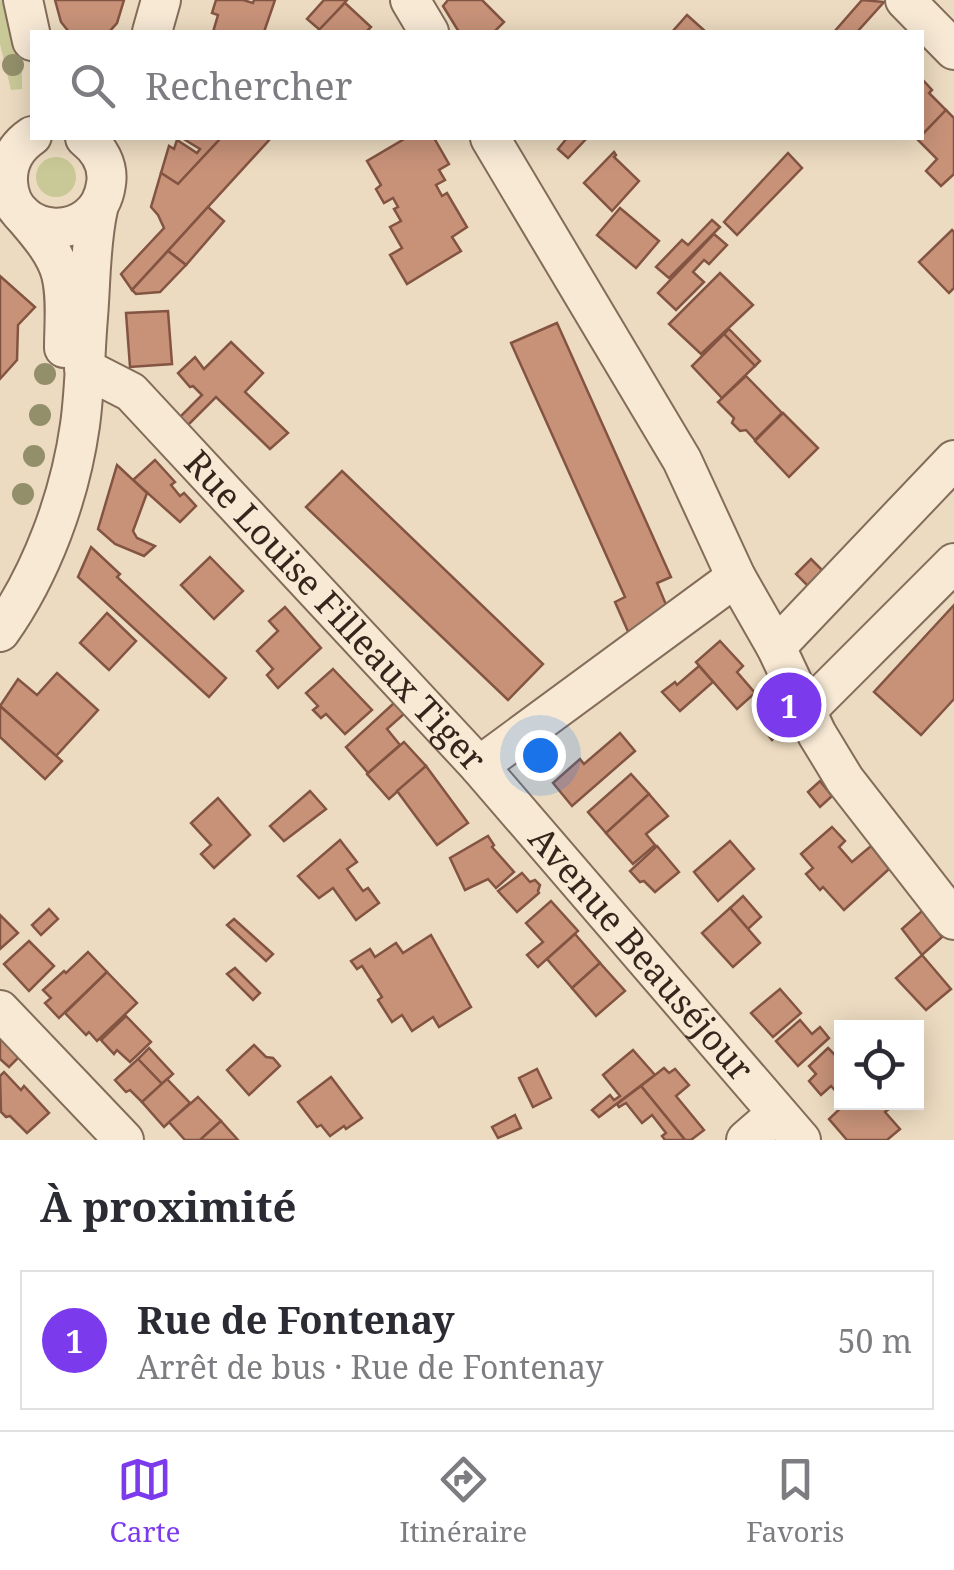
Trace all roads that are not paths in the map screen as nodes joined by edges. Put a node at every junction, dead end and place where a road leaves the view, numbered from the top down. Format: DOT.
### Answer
graph roads {
  1 [pos="23,0"];
  2 [pos="161,0"];
  3 [pos="410,0"];
  4 [pos="905,0"];
  5 [pos="153,30"];
  6 [pos="428,30"];
  7 [pos="30,32"];
  8 [pos="954,50"];
  9 [pos="87,140"];
  10 [pos="123,140"];
  11 [pos="491,140"];
  12 [pos="19,145"];
  13 [pos="102,202"];
  14 [pos="21,213"];
  15 [pos="84,368"];
  16 [pos="954,460"];
  17 [pos="954,563"];
  18 [pos="736,577"];
  19 [pos="0,599"];
  20 [pos="0,632"];
  21 [pos="776,647"];
  22 [pos="806,711"];
  23 [pos="479,766"];
  24 [pos="954,920"];
  25 [pos="0,1010"];
  26 [pos="789,1126"];
  27 [pos="124,1140"];
  28 [pos="746,1140"];
  1 -- 7 [label="street"];
  2 -- 5 [label="street"];
  3 -- 6 [label="street"];
  4 -- 8 [label="street"];
  9 -- 13 [label="street"];
  10 -- 13 [label="street"];
  11 -- 18 [label="street"];
  12 -- 14 [label="street"];
  13 -- 14 [label="street"];
  13 -- 15 [label="street"];
  14 -- 19 [label="street"];
  15 -- 20 [label="street"];
  15 -- 23 [label="street, Rue Louise Filleaux Tiger"];
  16 -- 21 [label="street"];
  17 -- 22 [label="street"];
  18 -- 21 [label="street"];
  18 -- 23 [label="street, Rue Louise Filleaux Tiger"];
  21 -- 22 [label="street"];
  22 -- 24 [label="street"];
  23 -- 26 [label="street, Avenue Beauséjour"];
  25 -- 27 [label="street"];
  26 -- 28 [label="street"];
}
